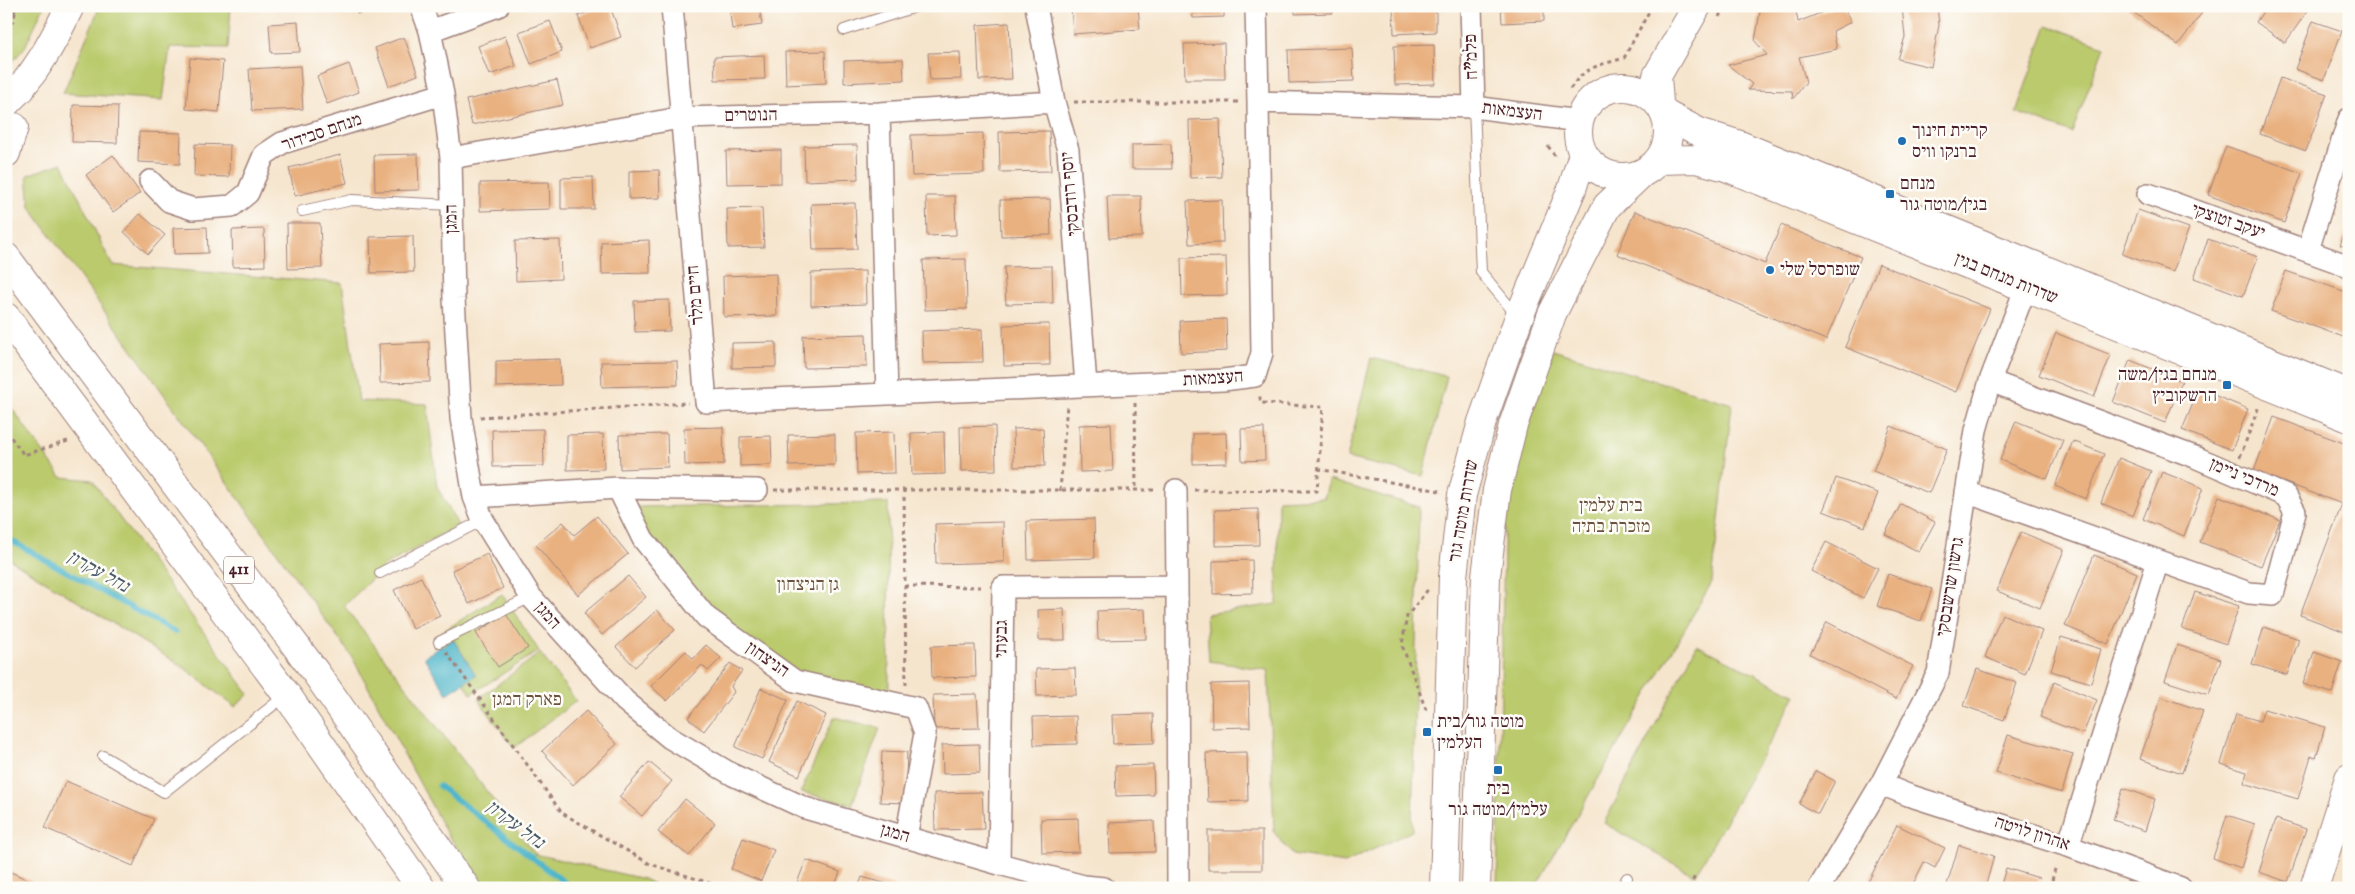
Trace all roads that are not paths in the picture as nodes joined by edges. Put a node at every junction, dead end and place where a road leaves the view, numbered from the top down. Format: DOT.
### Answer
graph roads {
  1 [pos="70,6"];
  2 [pos="421,6"];
  3 [pos="498,6"];
  4 [pos="672,6"];
  5 [pos="918,6"];
  6 [pos="1036,6"];
  7 [pos="1256,6"];
  8 [pos="1471,6"];
  9 [pos="1678,6"];
  10 [pos="1707,13"];
  11 [pos="844,30"];
  12 [pos="430,31"];
  13 [pos="50,47"];
  14 [pos="1621,86"];
  15 [pos="443,94"];
  16 [pos="1054,102"];
  17 [pos="1258,102"];
  18 [pos="1474,107"];
  19 [pos="1662,108"];
  20 [pos="11,111"];
  21 [pos="880,113"];
  22 [pos="680,118"];
  23 [pos="2349,119"];
  24 [pos="1579,121"];
  25 [pos="6,153"];
  26 [pos="1584,154"];
  27 [pos="451,158"];
  28 [pos="1650,167"];
  29 [pos="150,181"];
  30 [pos="2148,194"];
  31 [pos="452,206"];
  32 [pos="302,211"];
  33 [pos="6,237"];
  34 [pos="2308,250"];
  35 [pos="6,258"];
  36 [pos="2349,266"];
  37 [pos="2029,277"];
  38 [pos="29,289"];
  39 [pos="6,317"];
  40 [pos="1519,318"];
  41 [pos="1990,381"];
  42 [pos="1077,386"];
  43 [pos="887,394"];
  44 [pos="2349,394"];
  45 [pos="2349,418"];
  46 [pos="618,488"];
  47 [pos="757,490"];
  48 [pos="1176,490"];
  49 [pos="1966,492"];
  50 [pos="474,497"];
  51 [pos="484,520"];
  52 [pos="2158,561"];
  53 [pos="380,573"];
  54 [pos="1177,586"];
  55 [pos="531,597"];
  56 [pos="439,642"];
  57 [pos="286,694"];
  58 [pos="103,756"];
  59 [pos="2349,778"];
  60 [pos="1881,784"];
  61 [pos="906,838"];
  62 [pos="2068,846"];
  63 [pos="999,864"];
  64 [pos="1627,878"];
  65 [pos="421,888"];
  66 [pos="466,888"];
  67 [pos="1104,888"];
  68 [pos="1178,888"];
  69 [pos="1444,888"];
  70 [pos="1476,888"];
  71 [pos="1621,888"];
  72 [pos="1819,888"];
  73 [pos="2181,888"];
  74 [pos="2314,888"];
  1 -- 13 [label="street"];
  2 -- 12 [label="street, המגן"];
  3 -- 12 [label="street"];
  4 -- 22 [label="street, חיים מלר"];
  5 -- 11 [label="lane"];
  6 -- 16 [label="street, יוסף רודבסקי"];
  7 -- 17 [label="street"];
  8 -- 18 [label="street, פלמ\"ח"];
  9 -- 14 [label="street"];
  10 -- 19 [label="street"];
  12 -- 15 [label="street, המגן"];
  13 -- 20 [label="street"];
  13 -- 20 [label="street"];
  14 -- 19 [label="street"];
  14 -- 24 [label="street"];
  15 -- 27 [label="street, המגן"];
  15 -- 29 [label="street, מנחם סבידור"];
  16 -- 21 [label="street, הנוטרים"];
  16 -- 42 [label="street, יוסף רודבסקי"];
  17 -- 18 [label="street, העצמאות"];
  17 -- 42 [label="street, העצמאות"];
  18 -- 24 [label="street, העצמאות"];
  18 -- 40 [label="lane"];
  19 -- 28 [label="street"];
  19 -- 37 [label="street, שדרות מנחם בגין"];
  20 -- 25 [label="street"];
  21 -- 22 [label="street, הנוטרים"];
  21 -- 43 [label="street"];
  22 -- 27 [label="street, הנוטרים"];
  22 -- 43 [label="street, חיים מלר"];
  23 -- 34 [label="street"];
  24 -- 26 [label="street"];
  26 -- 28 [label="street"];
  26 -- 40 [label="street, שדרות מוטה גור"];
  27 -- 31 [label="street, המגן"];
  28 -- 37 [label="street, שדרות מנחם בגין"];
  28 -- 70 [label="street, שדרות מוטה גור"];
  30 -- 34 [label="street, יעקב זטוצקי"];
  31 -- 32 [label="lane"];
  31 -- 50 [label="street, המגן"];
  33 -- 38 [label="street"];
  34 -- 36 [label="street, יעקב זטוצקי"];
  35 -- 38 [label="street, 411"];
  37 -- 41 [label="street, גרשון שרשבסקי"];
  37 -- 44 [label="street, שדרות מנחם בגין"];
  37 -- 45 [label="street, שדרות מנחם בגין"];
  38 -- 66 [label="street, 411"];
  39 -- 57 [label="street, 411"];
  40 -- 69 [label="street, שדרות מוטה גור"];
  41 -- 49 [label="street, גרשון שרשבסקי"];
  41 -- 52 [label="street, מרדכי ניימן"];
  42 -- 43 [label="street, העצמאות"];
  46 -- 47 [label="street"];
  46 -- 50 [label="street"];
  46 -- 61 [label="street, הניצחון"];
  48 -- 54 [label="street"];
  49 -- 52 [label="street, מרדכי ניימן"];
  49 -- 60 [label="street, גרשון שרשבסקי"];
  50 -- 51 [label="street, המגן"];
  51 -- 53 [label="lane"];
  51 -- 55 [label="street, המגן"];
  52 -- 62 [label="street"];
  54 -- 63 [label="street, גבעתי"];
  54 -- 68 [label="street"];
  55 -- 56 [label="lane"];
  55 -- 61 [label="street, המגן"];
  57 -- 58 [label="lane"];
  57 -- 65 [label="street, 411"];
  59 -- 74 [label="street"];
  60 -- 62 [label="street, אהרון לויטה"];
  60 -- 72 [label="street, גרשון שרשבסקי"];
  61 -- 63 [label="street, המגן"];
  62 -- 73 [label="street, אהרון לויטה"];
  63 -- 67 [label="street, המגן"];
  64 -- 71 [label="lane"];
}
